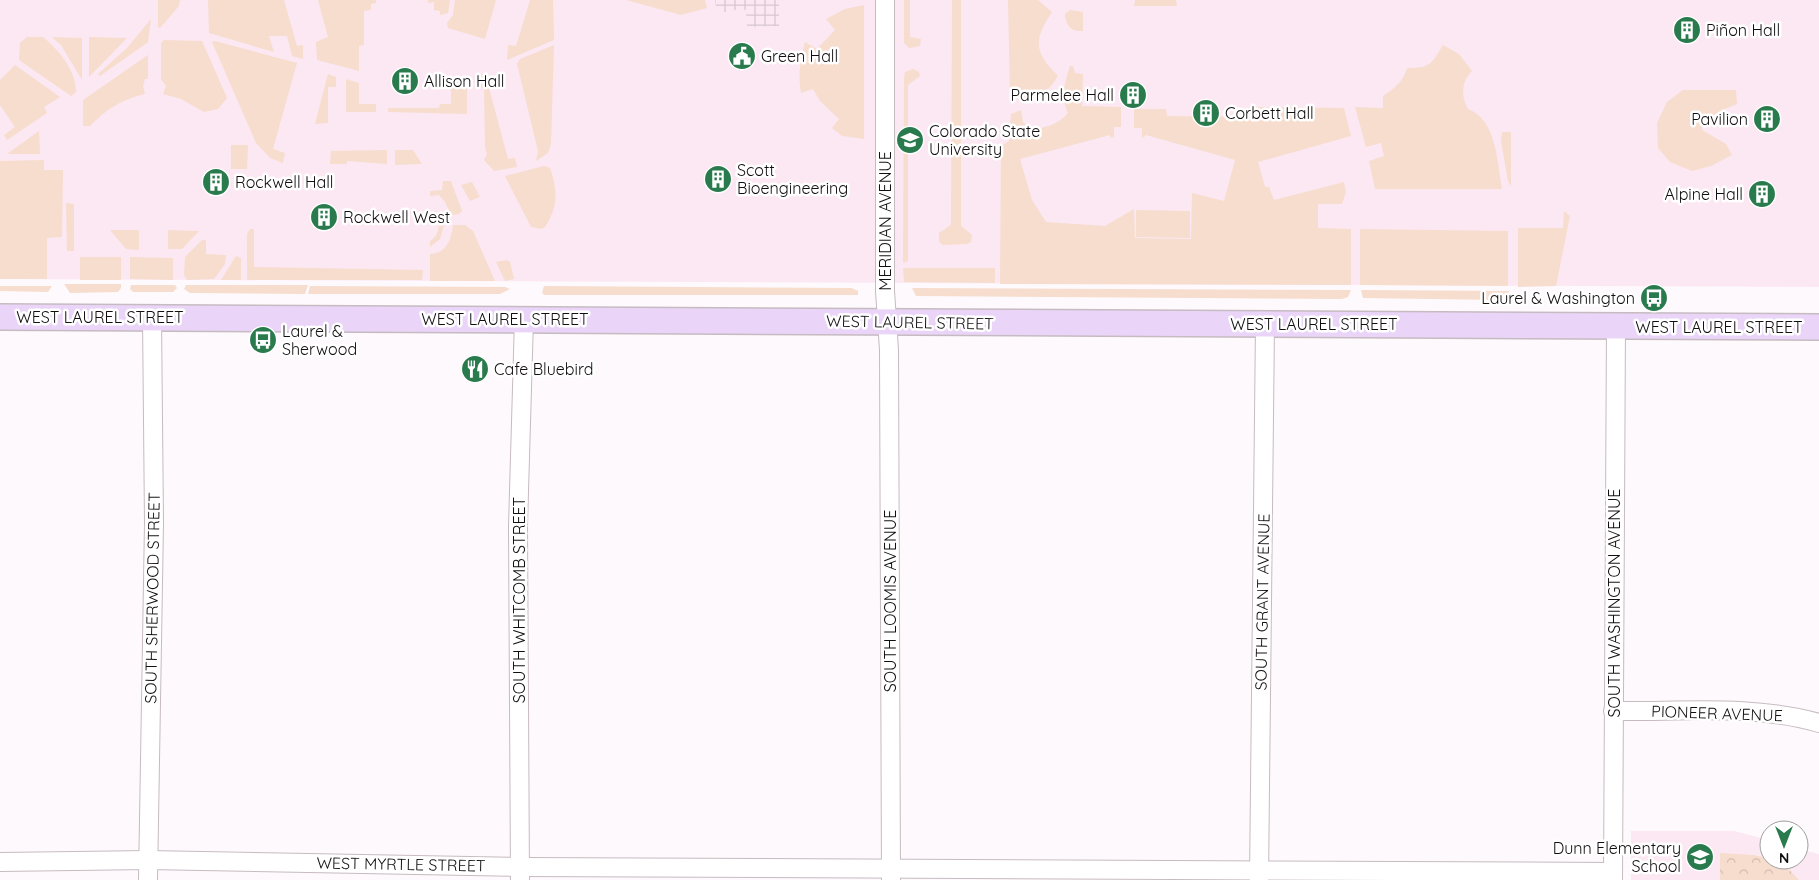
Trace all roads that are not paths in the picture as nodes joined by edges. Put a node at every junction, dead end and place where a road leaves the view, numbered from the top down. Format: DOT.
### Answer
graph roads {
  1 [pos="885,0"];
  2 [pos="0,317"];
  3 [pos="152,317"];
  4 [pos="524,319"];
  5 [pos="887,321"];
  6 [pos="1265,324"];
  7 [pos="1616,326"];
  8 [pos="1819,327"];
  9 [pos="1613,711"];
  10 [pos="1819,723"];
  11 [pos="148,860"];
  12 [pos="0,862"];
  13 [pos="520,873"];
  14 [pos="891,874"];
  15 [pos="1259,874"];
  16 [pos="1613,876"];
  17 [pos="148,880"];
  1 -- 5 [label="street, MERIDIAN AVENUE"];
  2 -- 3 [label="main road, WEST LAUREL STREET"];
  3 -- 4 [label="main road, WEST LAUREL STREET"];
  3 -- 11 [label="street, SOUTH SHERWOOD STREET"];
  4 -- 5 [label="main road, WEST LAUREL STREET"];
  4 -- 13 [label="street, SOUTH WHITCOMB STREET"];
  5 -- 6 [label="main road, WEST LAUREL STREET"];
  5 -- 14 [label="street, SOUTH LOOMIS AVENUE"];
  6 -- 7 [label="main road, WEST LAUREL STREET"];
  6 -- 15 [label="street, SOUTH GRANT AVENUE"];
  7 -- 8 [label="main road, WEST LAUREL STREET"];
  7 -- 9 [label="street, SOUTH WASHINGTON AVENUE"];
  9 -- 10 [label="street, PIONEER AVENUE"];
  9 -- 16 [label="street, SOUTH WASHINGTON AVENUE"];
  11 -- 12 [label="street, WEST MYRTLE STREET"];
  11 -- 13 [label="street, WEST MYRTLE STREET"];
  11 -- 17 [label="street, SOUTH SHERWOOD STREET"];
  13 -- 14 [label="street, WEST MYRTLE STREET"];
  14 -- 15 [label="street, WEST MYRTLE STREET"];
  15 -- 16 [label="street, WEST MYRTLE STREET"];
}
